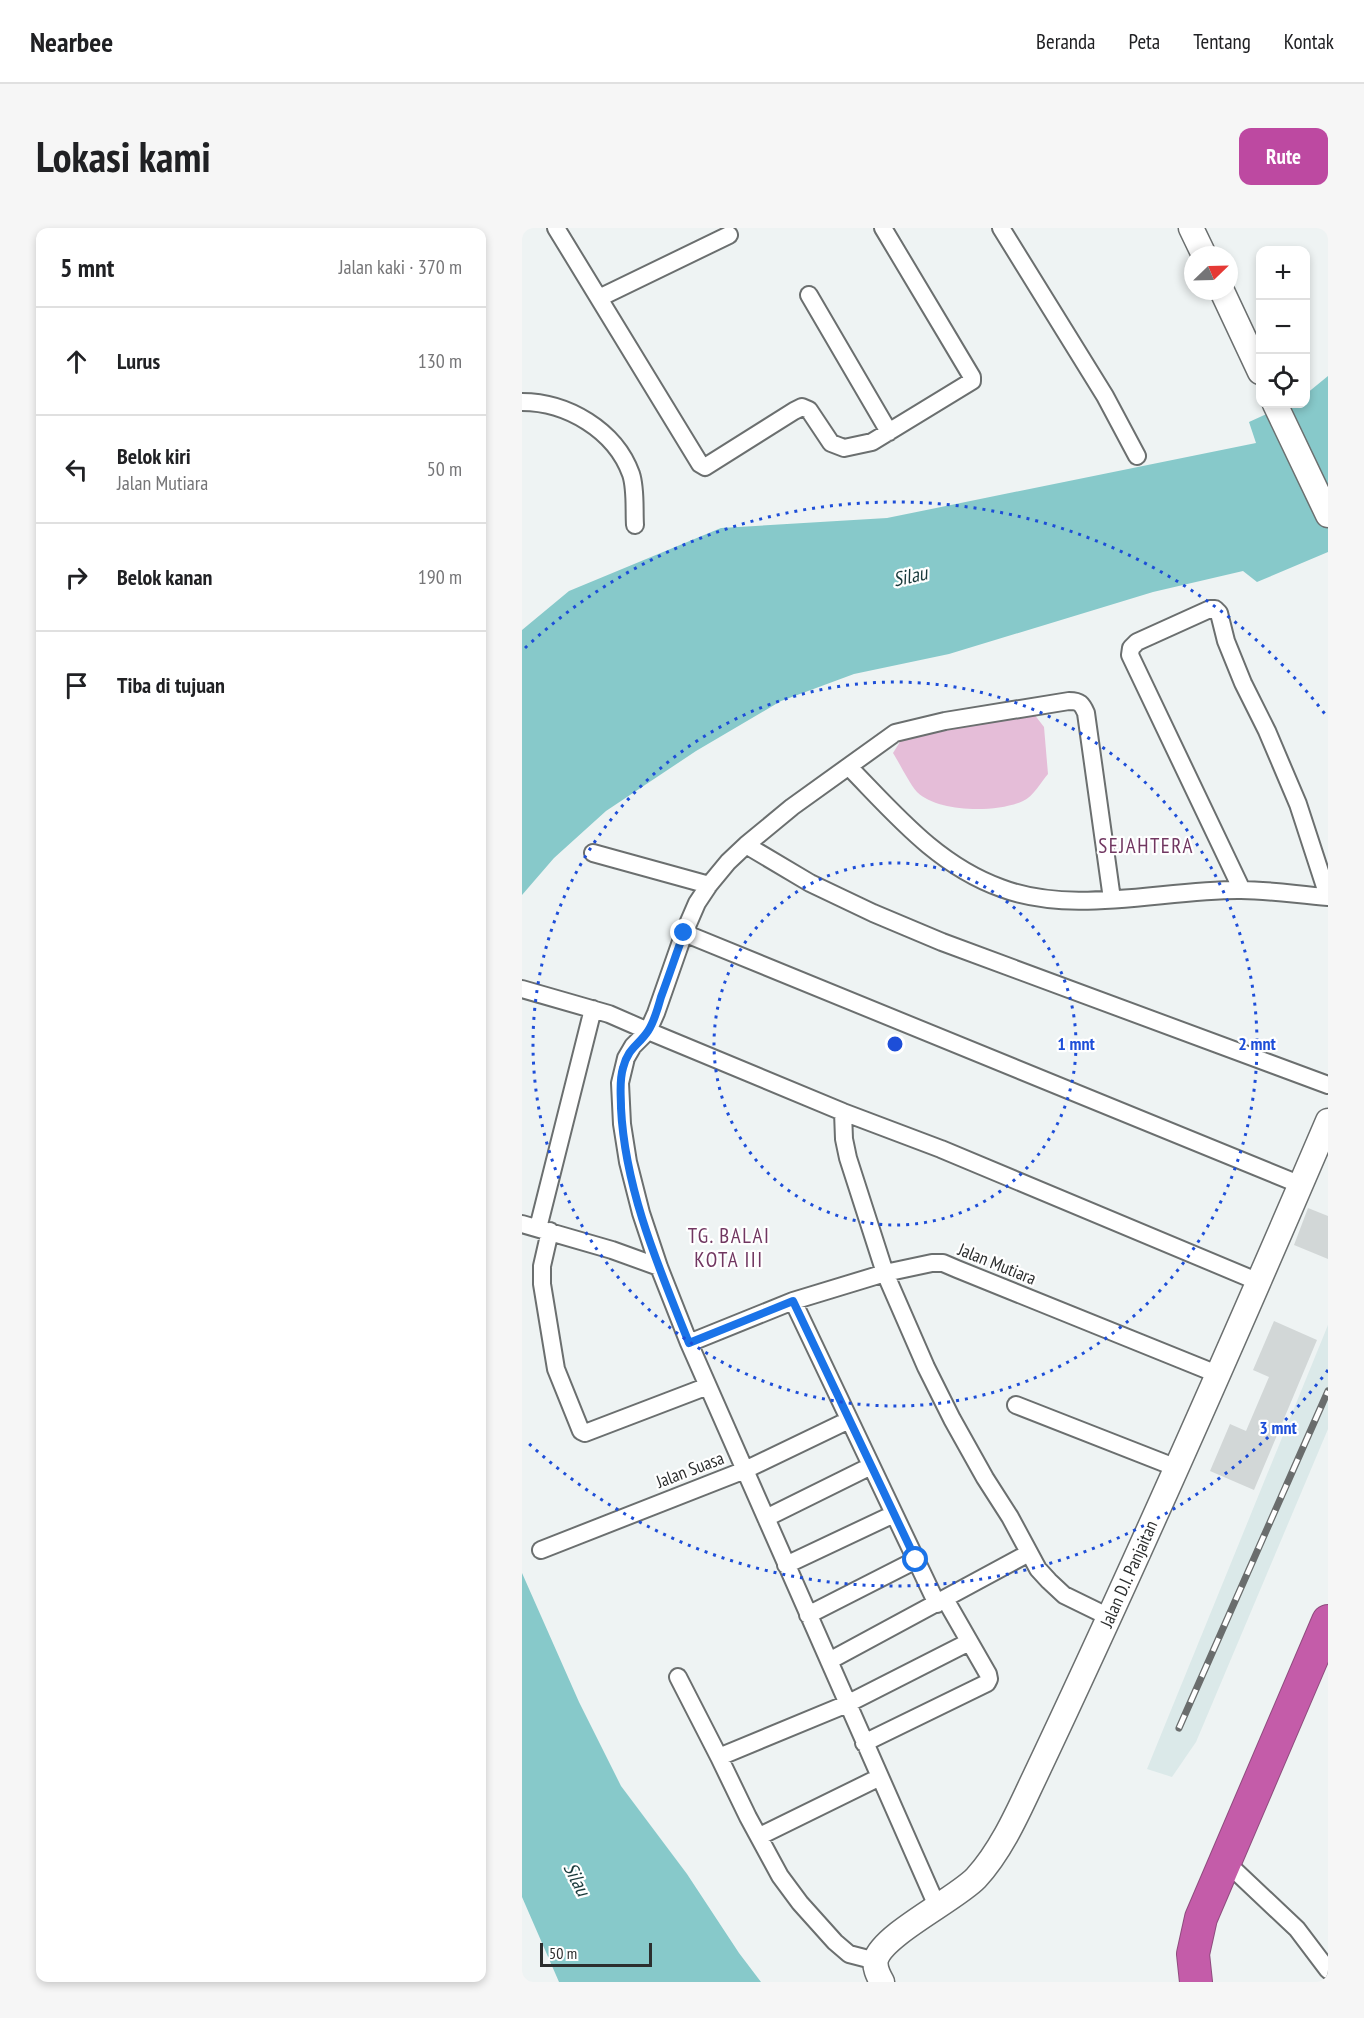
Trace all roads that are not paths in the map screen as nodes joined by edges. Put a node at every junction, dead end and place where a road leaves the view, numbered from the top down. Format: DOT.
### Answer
graph roads {
  1 [pos="556,228"];
  2 [pos="883,228"];
  3 [pos="1001,228"];
  4 [pos="1191,228"];
  5 [pos="729,235"];
  6 [pos="1200,246"];
  7 [pos="809,295"];
  8 [pos="599,298"];
  9 [pos="1226,300"];
  10 [pos="1256,363"];
  11 [pos="522,402"];
  12 [pos="1277,408"];
  13 [pos="889,432"];
  14 [pos="1137,456"];
  15 [pos="1328,515"];
  16 [pos="635,525"];
  17 [pos="849,766"];
  18 [pos="746,845"];
  19 [pos="593,853"];
  20 [pos="709,885"];
  21 [pos="1242,890"];
  22 [pos="1328,896"];
  23 [pos="1112,898"];
  24 [pos="684,933"];
  25 [pos="522,989"];
  26 [pos="592,1009"];
  27 [pos="648,1031"];
  28 [pos="1328,1085"];
  29 [pos="843,1112"];
  30 [pos="1328,1121"];
  31 [pos="1301,1185"];
  32 [pos="536,1228"];
  33 [pos="659,1267"];
  34 [pos="885,1273"];
  35 [pos="1259,1282"];
  36 [pos="793,1301"];
  37 [pos="689,1343"];
  38 [pos="1217,1374"];
  39 [pos="708,1386"];
  40 [pos="1016,1405"];
  41 [pos="849,1420"];
  42 [pos="871,1466"];
  43 [pos="1177,1468"];
  44 [pos="745,1470"];
  45 [pos="894,1514"];
  46 [pos="766,1518"];
  47 [pos="541,1550"];
  48 [pos="1029,1553"];
  49 [pos="916,1560"];
  50 [pos="786,1565"];
  51 [pos="941,1601"];
  52 [pos="808,1615"];
  53 [pos="1109,1617"];
  54 [pos="1328,1622"];
  55 [pos="969,1642"];
  56 [pos="829,1661"];
  57 [pos="678,1677"];
  58 [pos="847,1704"];
  59 [pos="864,1743"];
  60 [pos="719,1757"];
  61 [pos="880,1777"];
  62 [pos="760,1836"];
  63 [pos="1226,1862"];
  64 [pos="938,1906"];
  65 [pos="1328,1970"];
  66 [pos="879,1971"];
  67 [pos="1196,1982"];
  1 -- 8 [label="street"];
  2 -- 13 [label="street"];
  3 -- 14 [label="street"];
  4 -- 6 [label="main road"];
  5 -- 8 [label="street"];
  7 -- 13 [label="street"];
  8 -- 13 [label="street"];
  9 -- 10 [label="main road"];
  11 -- 16 [label="street"];
  12 -- 15 [label="main road"];
  17 -- 18 [label="street"];
  17 -- 23 [label="street"];
  17 -- 23 [label="street"];
  18 -- 20 [label="street"];
  18 -- 28 [label="street"];
  19 -- 20 [label="street"];
  20 -- 24 [label="street"];
  21 -- 22 [label="street"];
  21 -- 22 [label="street"];
  21 -- 23 [label="street"];
  24 -- 27 [label="street"];
  24 -- 31 [label="street"];
  25 -- 26 [label="street"];
  26 -- 27 [label="street"];
  26 -- 32 [label="street"];
  27 -- 29 [label="street"];
  27 -- 33 [label="street"];
  29 -- 34 [label="street"];
  29 -- 35 [label="street"];
  30 -- 31 [label="main road, Jalan D.I. Panjaitan"];
  31 -- 35 [label="main road, Jalan D.I. Panjaitan"];
  32 -- 33 [label="street"];
  32 -- 39 [label="street"];
  33 -- 37 [label="street"];
  34 -- 36 [label="street, Jalan Mutiara"];
  34 -- 38 [label="street, Jalan Mutiara"];
  34 -- 48 [label="street"];
  35 -- 38 [label="main road, Jalan D.I. Panjaitan"];
  36 -- 37 [label="street, Jalan Mutiara"];
  36 -- 41 [label="street"];
  37 -- 39 [label="street"];
  38 -- 43 [label="main road, Jalan D.I. Panjaitan"];
  39 -- 44 [label="street"];
  40 -- 43 [label="street"];
  41 -- 42 [label="street"];
  41 -- 44 [label="street, Jalan Suasa"];
  42 -- 45 [label="street"];
  42 -- 46 [label="street"];
  43 -- 53 [label="main road, Jalan D.I. Panjaitan"];
  44 -- 46 [label="street"];
  44 -- 47 [label="street, Jalan Suasa"];
  45 -- 49 [label="street"];
  45 -- 50 [label="street"];
  46 -- 50 [label="street"];
  48 -- 51 [label="street"];
  48 -- 53 [label="street"];
  49 -- 51 [label="street"];
  49 -- 52 [label="street"];
  50 -- 52 [label="street"];
  51 -- 55 [label="street"];
  51 -- 56 [label="street"];
  52 -- 56 [label="street"];
  53 -- 64 [label="main road, Jalan D.I. Panjaitan"];
  54 -- 63 [label="highway"];
  55 -- 58 [label="street"];
  55 -- 59 [label="street"];
  56 -- 58 [label="street"];
  57 -- 60 [label="street"];
  58 -- 59 [label="street"];
  58 -- 60 [label="street"];
  59 -- 61 [label="street"];
  60 -- 62 [label="street"];
  61 -- 62 [label="street"];
  61 -- 64 [label="street"];
  62 -- 66 [label="street"];
  63 -- 65 [label="street"];
  63 -- 67 [label="highway"];
  64 -- 66 [label="main road, Jalan D.I. Panjaitan"];
}
